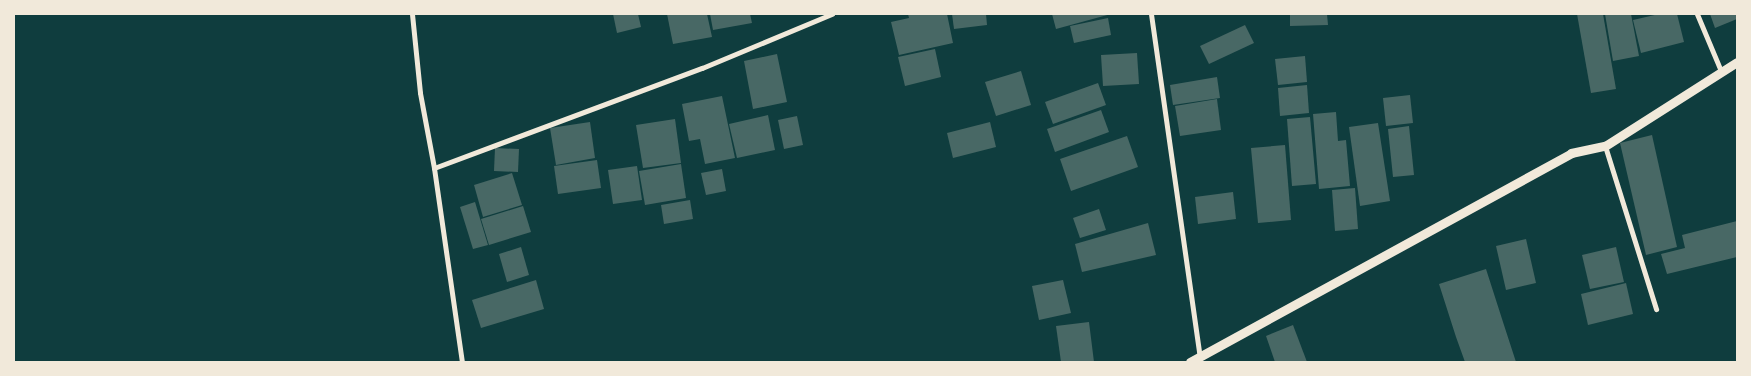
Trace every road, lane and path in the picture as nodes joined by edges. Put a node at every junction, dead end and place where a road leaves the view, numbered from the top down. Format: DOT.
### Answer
graph roads {
  1 [pos="412,14"];
  2 [pos="832,14"];
  3 [pos="1151,14"];
  4 [pos="1697,14"];
  5 [pos="1737,62"];
  6 [pos="1721,71"];
  7 [pos="1605,146"];
  8 [pos="434,168"];
  9 [pos="1656,309"];
  10 [pos="1200,357"];
  11 [pos="462,362"];
  12 [pos="1190,362"];
  1 -- 8 [label="street"];
  2 -- 8 [label="street"];
  3 -- 10 [label="street"];
  4 -- 6 [label="street"];
  5 -- 6 [label="street"];
  6 -- 7 [label="street"];
  7 -- 9 [label="street"];
  7 -- 10 [label="street"];
  8 -- 11 [label="street"];
  10 -- 12 [label="street"];
}
